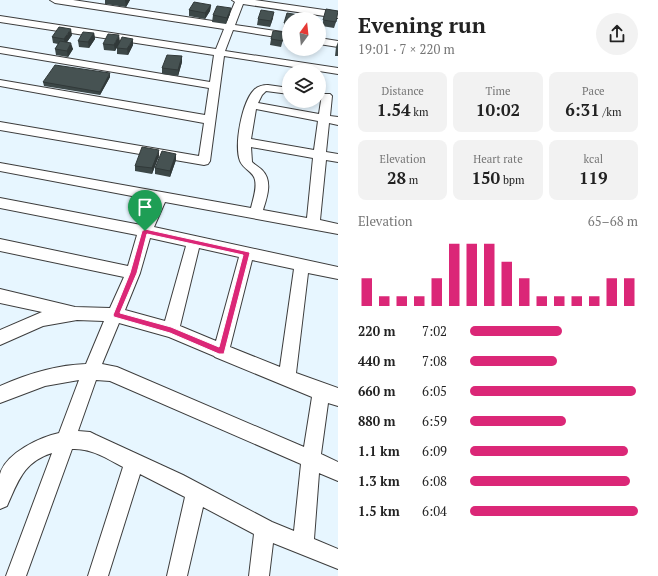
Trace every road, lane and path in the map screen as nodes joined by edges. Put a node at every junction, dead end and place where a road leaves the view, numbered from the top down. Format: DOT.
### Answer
graph roads {
  1 [pos="55,0"];
  2 [pos="237,0"];
  3 [pos="240,0"];
  4 [pos="338,15"];
  5 [pos="0,19"];
  6 [pos="230,27"];
  7 [pos="282,35"];
  8 [pos="326,42"];
  9 [pos="338,44"];
  10 [pos="0,50"];
  11 [pos="219,53"];
  12 [pos="338,71"];
  13 [pos="0,84"];
  14 [pos="214,86"];
  15 [pos="282,90"];
  16 [pos="328,96"];
  17 [pos="251,105"];
  18 [pos="324,118"];
  19 [pos="210,120"];
  20 [pos="338,121"];
  21 [pos="0,126"];
  22 [pos="245,142"];
  23 [pos="320,155"];
  24 [pos="338,158"];
  25 [pos="0,167"];
  26 [pos="161,197"];
  27 [pos="0,203"];
  28 [pos="256,213"];
  29 [pos="313,223"];
  30 [pos="338,229"];
  31 [pos="145,231"];
  32 [pos="194,242"];
  33 [pos="0,245"];
  34 [pos="247,253"];
  35 [pos="302,264"];
  36 [pos="133,273"];
  37 [pos="338,273"];
  38 [pos="0,296"];
  39 [pos="77,313"];
  40 [pos="116,315"];
  41 [pos="171,330"];
  42 [pos="0,338"];
  43 [pos="221,352"];
  44 [pos="91,371"];
  45 [pos="287,378"];
  46 [pos="0,395"];
  47 [pos="329,395"];
  48 [pos="66,439"];
  49 [pos="311,459"];
  50 [pos="134,462"];
  51 [pos="338,472"];
  52 [pos="196,493"];
  53 [pos="0,499"];
  54 [pos="265,529"];
  55 [pos="303,544"];
  56 [pos="338,559"];
  57 [pos="16,576"];
  58 [pos="98,576"];
  59 [pos="177,576"];
  60 [pos="259,576"];
  1 -- 6 [label="street"];
  2 -- 3 [label="street"];
  3 -- 4 [label="street"];
  3 -- 6 [label="street"];
  5 -- 11 [label="street"];
  6 -- 7 [label="street"];
  6 -- 11 [label="street"];
  8 -- 9 [label="street"];
  10 -- 14 [label="street"];
  11 -- 12 [label="street"];
  11 -- 14 [label="street"];
  13 -- 19 [label="street"];
  14 -- 19 [label="street"];
  15 -- 17 [label="street"];
  16 -- 18 [label="street"];
  17 -- 18 [label="street"];
  17 -- 22 [label="street"];
  18 -- 20 [label="street"];
  18 -- 23 [label="street"];
  19 -- 21 [label="street"];
  22 -- 23 [label="street"];
  22 -- 28 [label="street"];
  23 -- 24 [label="street"];
  23 -- 29 [label="street"];
  25 -- 26 [label="street"];
  26 -- 28 [label="street"];
  26 -- 31 [label="street"];
  27 -- 31 [label="street"];
  28 -- 29 [label="street"];
  29 -- 30 [label="street"];
  31 -- 32 [label="street"];
  31 -- 36 [label="street"];
  32 -- 34 [label="street"];
  32 -- 41 [label="street"];
  33 -- 36 [label="street"];
  34 -- 35 [label="street"];
  34 -- 43 [label="street"];
  35 -- 37 [label="street"];
  35 -- 45 [label="street"];
  36 -- 40 [label="street"];
  38 -- 39 [label="street"];
  39 -- 40 [label="street"];
  39 -- 42 [label="street"];
  40 -- 41 [label="street"];
  40 -- 44 [label="street"];
  41 -- 43 [label="street"];
  43 -- 45 [label="street"];
  44 -- 46 [label="street"];
  44 -- 48 [label="street"];
  44 -- 49 [label="street"];
  45 -- 47 [label="street"];
  47 -- 49 [label="street"];
  48 -- 50 [label="street"];
  48 -- 53 [label="street"];
  48 -- 57 [label="street"];
  49 -- 51 [label="street"];
  49 -- 55 [label="street"];
  50 -- 52 [label="street"];
  50 -- 58 [label="street"];
  52 -- 54 [label="street"];
  52 -- 59 [label="street"];
  54 -- 55 [label="street"];
  54 -- 60 [label="street"];
  55 -- 56 [label="street"];
}
